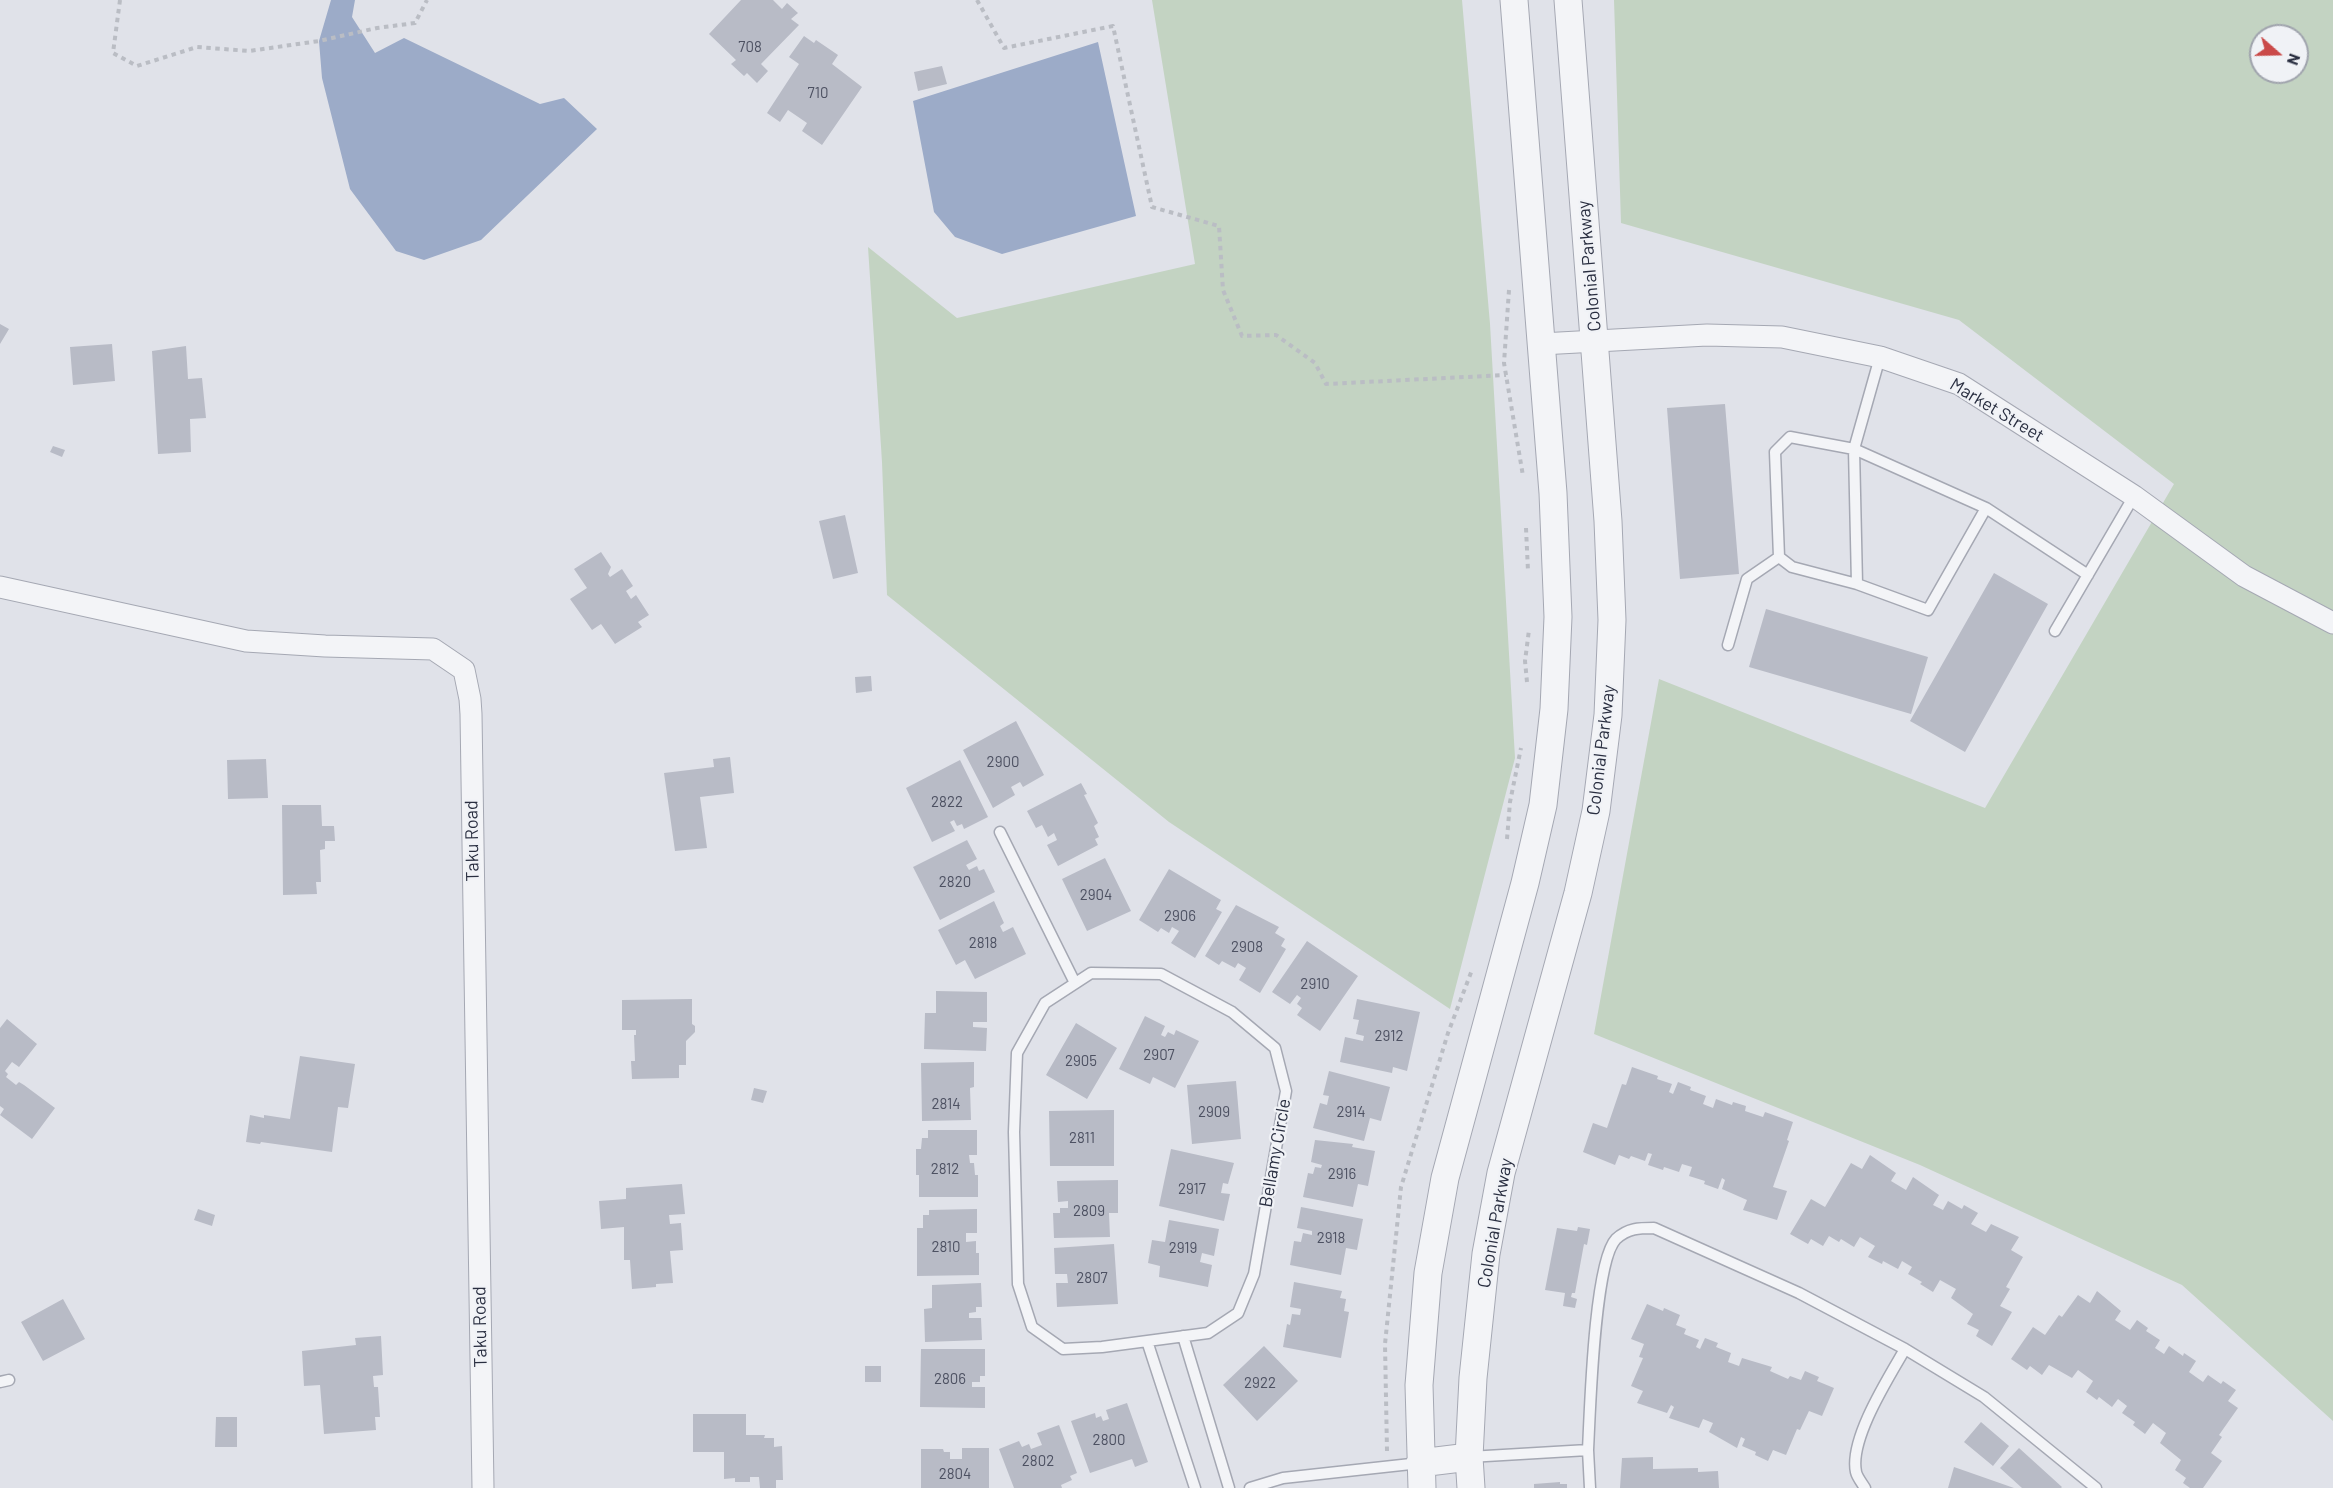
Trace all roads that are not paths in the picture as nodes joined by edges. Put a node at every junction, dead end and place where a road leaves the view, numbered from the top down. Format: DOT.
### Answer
graph roads {
  1 [pos="1514,0"];
  2 [pos="1568,0"];
  3 [pos="1595,340"];
  4 [pos="1541,344"];
  5 [pos="1880,357"];
  6 [pos="1854,449"];
  7 [pos="2134,496"];
  8 [pos="1986,508"];
  9 [pos="1779,557"];
  10 [pos="2088,575"];
  11 [pos="1857,584"];
  12 [pos="0,587"];
  13 [pos="2333,623"];
  14 [pos="2055,631"];
  15 [pos="1728,645"];
  16 [pos="1000,832"];
  17 [pos="1075,983"];
  18 [pos="1183,1336"];
  19 [pos="1147,1341"];
  20 [pos="1905,1349"];
  21 [pos="1588,1450"];
  22 [pos="1469,1456"];
  23 [pos="1421,1475"];
  24 [pos="483,1488"];
  25 [pos="1195,1488"];
  26 [pos="1229,1488"];
  27 [pos="1250,1488"];
  28 [pos="1471,1488"];
  29 [pos="1590,1488"];
  30 [pos="1865,1488"];
  31 [pos="2096,1488"];
  1 -- 4 [label="street"];
  2 -- 3 [label="street, Colonial Parkway"];
  3 -- 4 [label="street, Market Street"];
  3 -- 5 [label="street, Market Street"];
  3 -- 22 [label="street, Colonial Parkway"];
  4 -- 23 [label="street"];
  5 -- 6 [label="lane"];
  5 -- 7 [label="street, Market Street"];
  6 -- 8 [label="lane"];
  6 -- 9 [label="lane"];
  6 -- 11 [label="lane"];
  7 -- 10 [label="lane"];
  7 -- 13 [label="street, Market Street"];
  8 -- 10 [label="lane"];
  8 -- 11 [label="lane"];
  9 -- 11 [label="lane"];
  9 -- 15 [label="lane"];
  10 -- 14 [label="lane"];
  12 -- 24 [label="street, Taku Road"];
  16 -- 17 [label="lane"];
  17 -- 18 [label="lane, Bellamy Circle"];
  17 -- 19 [label="lane, Bellamy Circle"];
  18 -- 19 [label="lane, Bellamy Circle"];
  18 -- 26 [label="lane"];
  19 -- 25 [label="lane"];
  20 -- 21 [label="lane"];
  20 -- 30 [label="lane"];
  20 -- 31 [label="lane"];
  21 -- 22 [label="lane"];
  21 -- 29 [label="lane"];
  22 -- 23 [label="street"];
  22 -- 28 [label="street, Colonial Parkway"];
  23 -- 27 [label="lane"];
}
